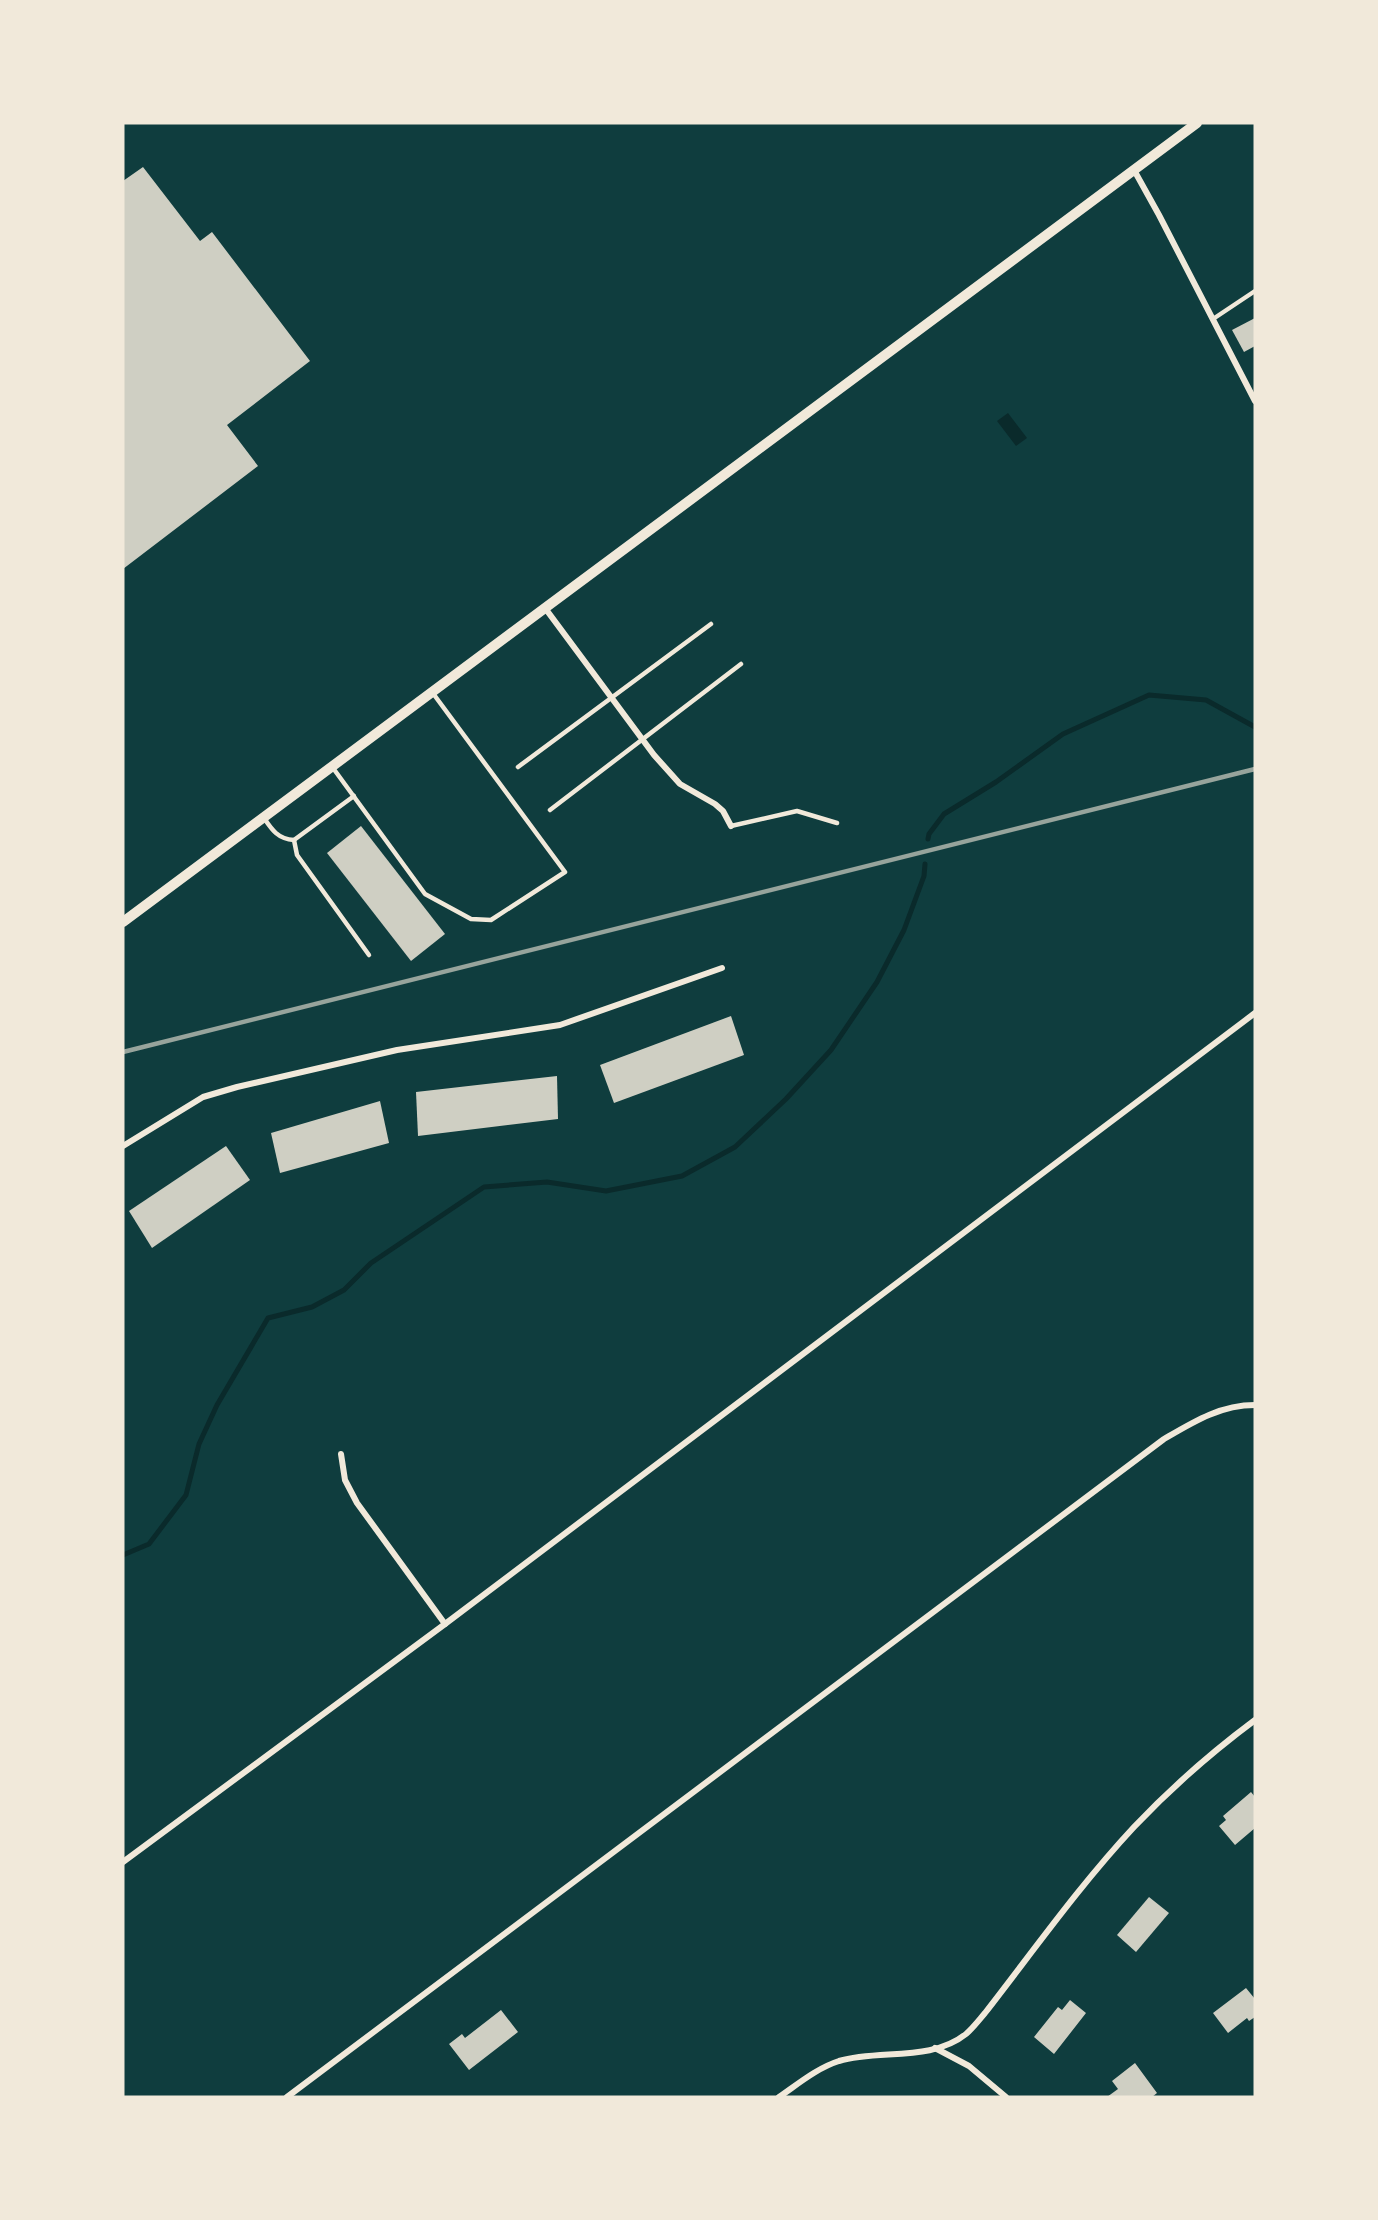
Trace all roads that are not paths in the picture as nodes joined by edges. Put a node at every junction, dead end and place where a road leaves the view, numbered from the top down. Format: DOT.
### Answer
graph roads {
  1 [pos="1197,123"];
  2 [pos="1134,170"];
  3 [pos="1255,291"];
  4 [pos="1213,319"];
  5 [pos="1255,401"];
  6 [pos="545,608"];
  7 [pos="711,624"];
  8 [pos="741,664"];
  9 [pos="432,692"];
  10 [pos="612,698"];
  11 [pos="644,741"];
  12 [pos="332,767"];
  13 [pos="518,767"];
  14 [pos="354,796"];
  15 [pos="550,810"];
  16 [pos="264,818"];
  17 [pos="837,824"];
  18 [pos="731,826"];
  19 [pos="294,840"];
  20 [pos="123,922"];
  21 [pos="369,955"];
  22 [pos="722,968"];
  23 [pos="1255,1013"];
  24 [pos="123,1146"];
  25 [pos="1255,1405"];
  26 [pos="341,1454"];
  27 [pos="445,1624"];
  28 [pos="1255,1720"];
  29 [pos="123,1862"];
  30 [pos="935,2048"];
  31 [pos="287,2097"];
  32 [pos="779,2097"];
  33 [pos="1006,2097"];
  1 -- 2 [label="street"];
  2 -- 4 [label="street"];
  2 -- 6 [label="street"];
  3 -- 4 [label="lane"];
  4 -- 5 [label="street"];
  6 -- 9 [label="street"];
  6 -- 10 [label="street"];
  7 -- 10 [label="lane"];
  8 -- 11 [label="lane"];
  9 -- 12 [label="street"];
  9 -- 14 [label="lane"];
  10 -- 11 [label="street"];
  10 -- 13 [label="lane"];
  11 -- 15 [label="lane"];
  11 -- 18 [label="street"];
  12 -- 14 [label="lane"];
  12 -- 16 [label="street"];
  14 -- 19 [label="lane"];
  16 -- 19 [label="lane"];
  16 -- 20 [label="street"];
  17 -- 18 [label="lane"];
  19 -- 21 [label="lane"];
  22 -- 24 [label="street"];
  23 -- 27 [label="street"];
  25 -- 31 [label="street"];
  26 -- 27 [label="street"];
  27 -- 29 [label="street"];
  28 -- 30 [label="street"];
  30 -- 32 [label="street"];
  30 -- 33 [label="street"];
}
